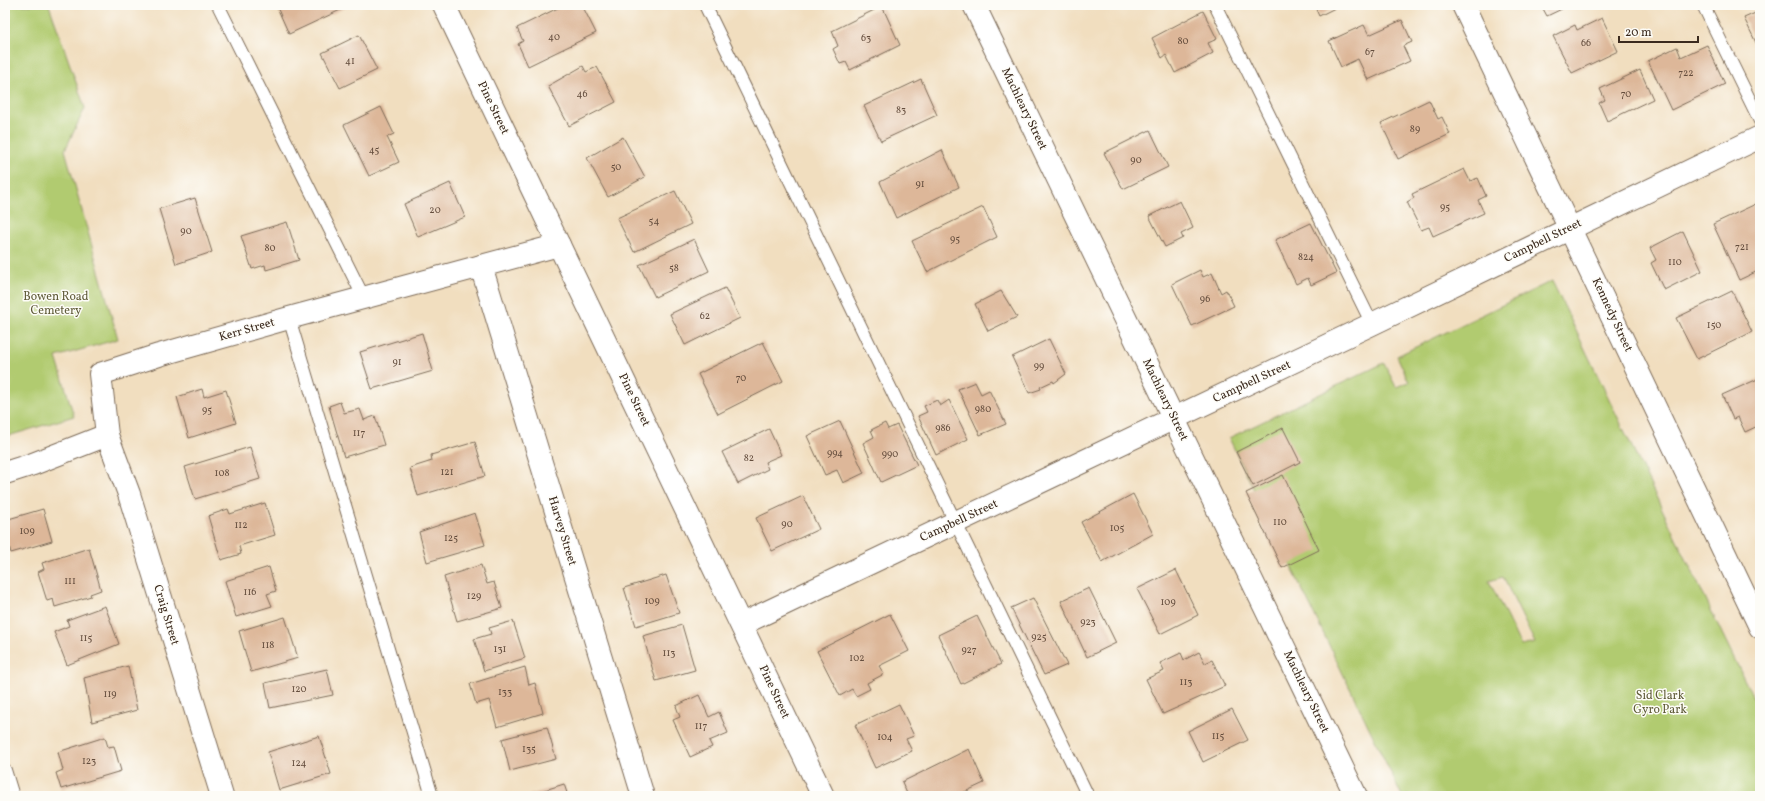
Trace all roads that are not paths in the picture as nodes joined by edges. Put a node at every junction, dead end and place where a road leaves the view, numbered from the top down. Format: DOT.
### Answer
graph roads {
  1 [pos="218,5"];
  2 [pos="444,5"];
  3 [pos="705,5"];
  4 [pos="974,5"];
  5 [pos="1215,5"];
  6 [pos="1463,5"];
  7 [pos="1703,5"];
  8 [pos="1760,121"];
  9 [pos="1760,137"];
  10 [pos="1570,228"];
  11 [pos="559,245"];
  12 [pos="481,266"];
  13 [pos="364,298"];
  14 [pos="289,318"];
  15 [pos="1372,324"];
  16 [pos="1174,418"];
  17 [pos="107,434"];
  18 [pos="5,473"];
  19 [pos="955,523"];
  20 [pos="742,624"];
  21 [pos="1760,626"];
  22 [pos="5,770"];
  23 [pos="13,796"];
  24 [pos="222,796"];
  25 [pos="432,796"];
  26 [pos="643,796"];
  27 [pos="823,796"];
  28 [pos="1088,796"];
  29 [pos="1356,796"];
  1 -- 13 [label="lane"];
  2 -- 11 [label="street, Pine Street"];
  3 -- 19 [label="lane"];
  4 -- 16 [label="street, Machleary Street"];
  5 -- 15 [label="lane"];
  6 -- 10 [label="street, Kennedy Street"];
  7 -- 8 [label="lane"];
  9 -- 10 [label="street, Campbell Street"];
  10 -- 15 [label="street, Campbell Street"];
  10 -- 21 [label="street, Kennedy Street"];
  11 -- 12 [label="street, Kerr Street"];
  11 -- 20 [label="street, Pine Street"];
  12 -- 13 [label="street, Kerr Street"];
  12 -- 26 [label="street, Harvey Street"];
  13 -- 14 [label="street, Kerr Street"];
  14 -- 17 [label="street, Kerr Street"];
  14 -- 25 [label="lane"];
  15 -- 16 [label="street, Campbell Street"];
  16 -- 19 [label="street, Campbell Street"];
  16 -- 29 [label="street, Machleary Street"];
  17 -- 18 [label="street"];
  17 -- 24 [label="street, Craig Street"];
  19 -- 20 [label="street, Campbell Street"];
  19 -- 28 [label="lane"];
  20 -- 27 [label="street, Pine Street"];
  22 -- 23 [label="lane"];
}
